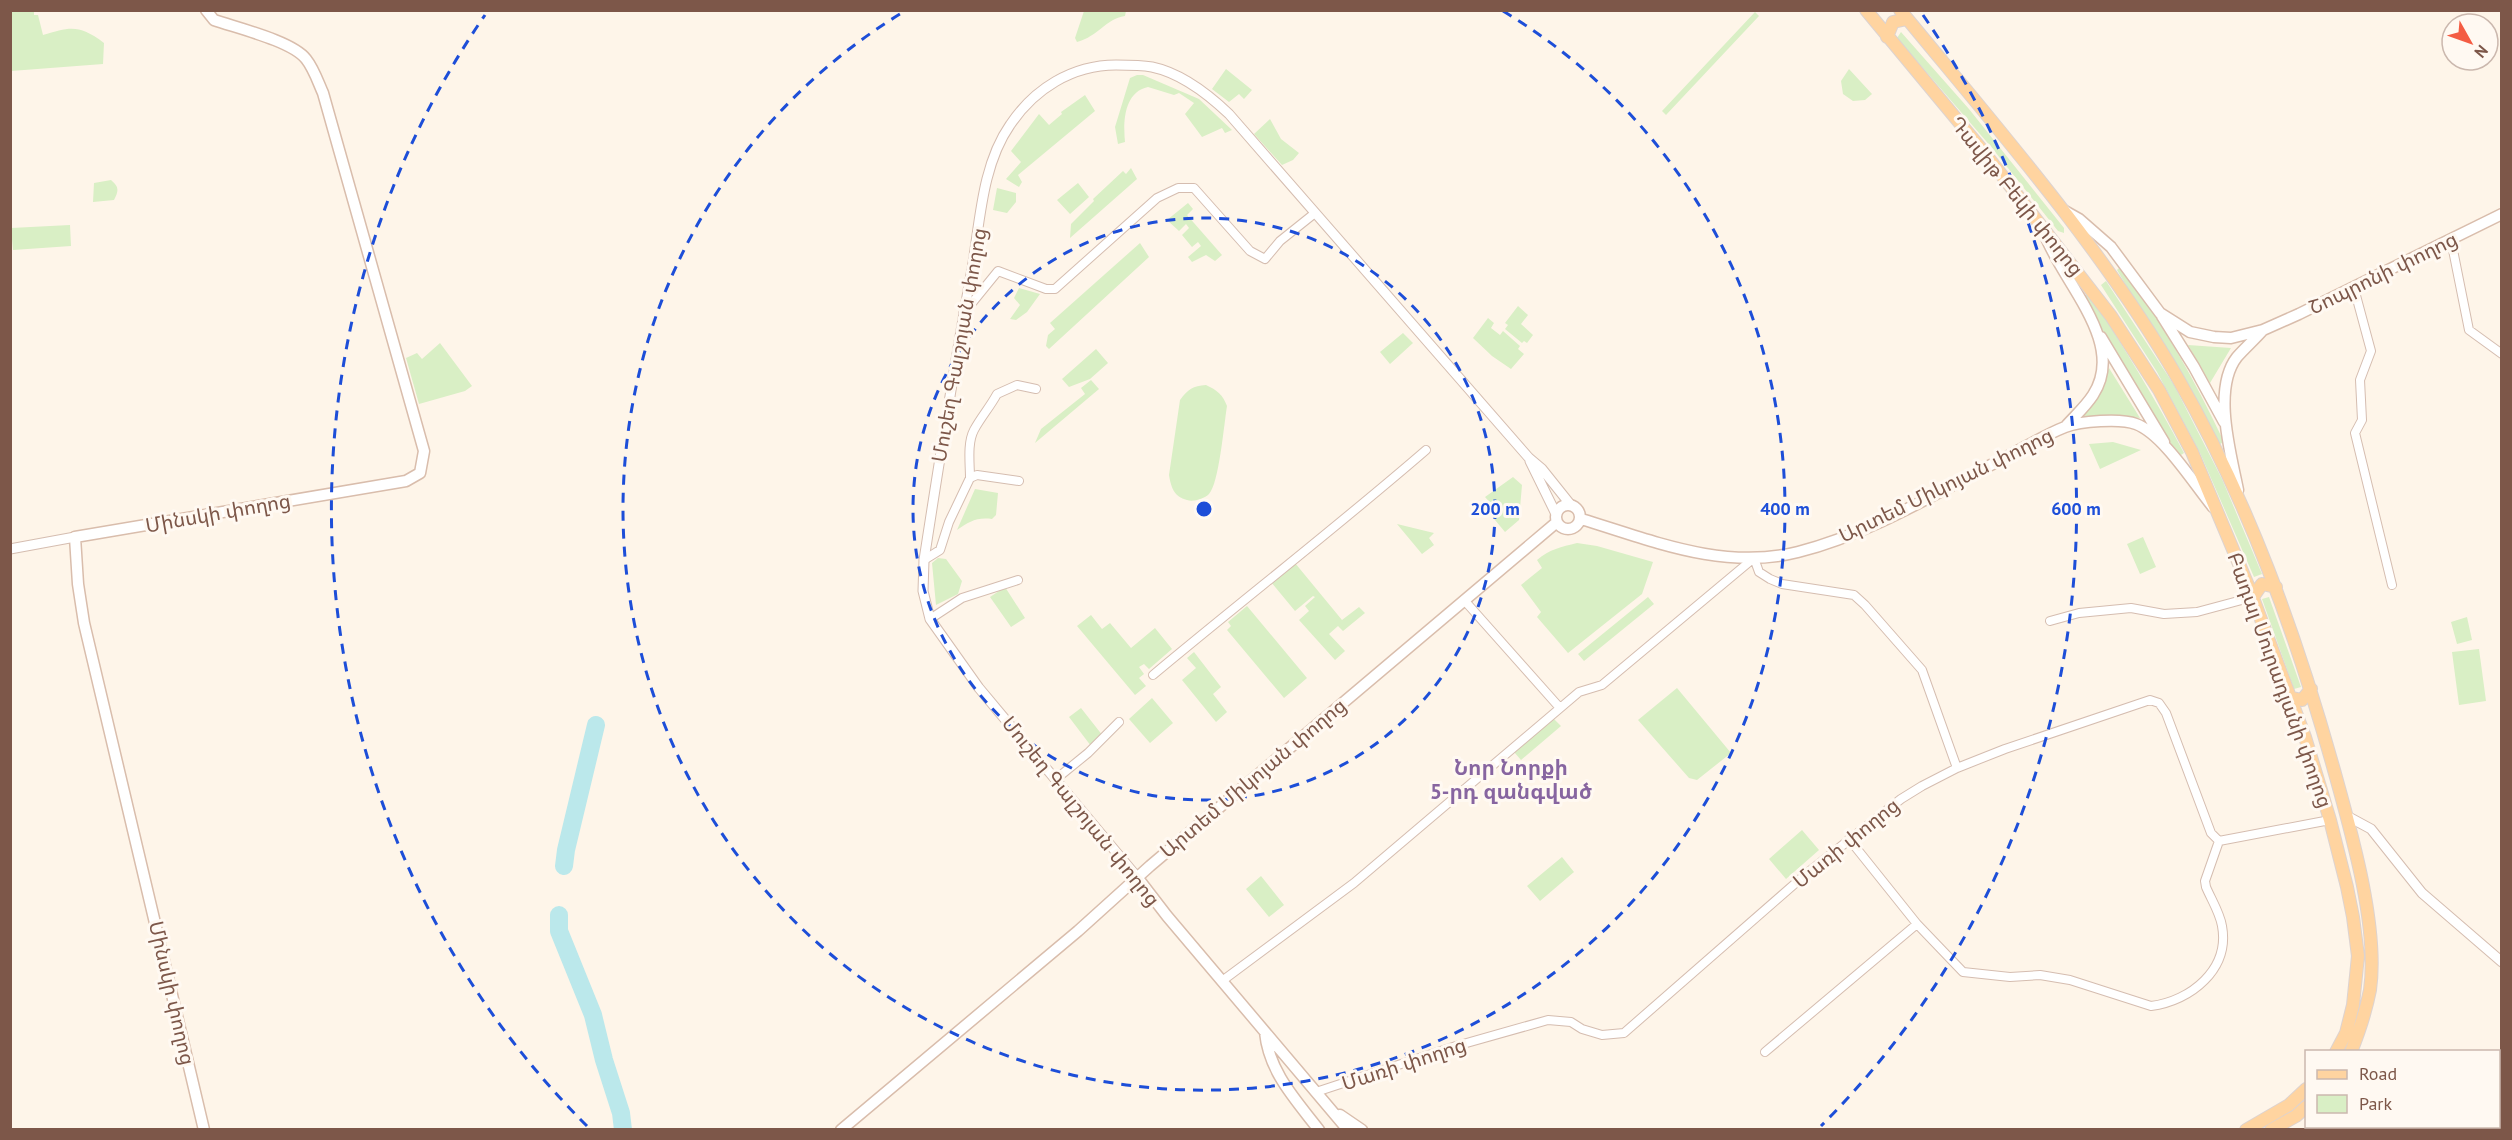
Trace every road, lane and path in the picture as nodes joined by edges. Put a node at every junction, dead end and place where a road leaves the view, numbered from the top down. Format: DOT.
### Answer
graph roads {
  1 [pos="206,10"];
  2 [pos="1866,10"];
  3 [pos="1904,15"];
  4 [pos="1887,37"];
  5 [pos="2060,209"];
  6 [pos="1315,213"];
  7 [pos="2502,214"];
  8 [pos="2041,224"];
  9 [pos="2078,230"];
  10 [pos="2451,240"];
  11 [pos="2058,245"];
  12 [pos="2354,288"];
  13 [pos="2160,313"];
  14 [pos="963,314"];
  15 [pos="2263,330"];
  16 [pos="2098,331"];
  17 [pos="2502,354"];
  18 [pos="2177,378"];
  19 [pos="1036,389"];
  20 [pos="2159,390"];
  21 [pos="2226,425"];
  22 [pos="2066,426"];
  23 [pos="1426,450"];
  24 [pos="2171,452"];
  25 [pos="1529,459"];
  26 [pos="970,478"];
  27 [pos="1019,481"];
  28 [pos="2239,497"];
  29 [pos="1570,504"];
  30 [pos="2215,509"];
  31 [pos="1557,518"];
  32 [pos="1581,519"];
  33 [pos="75,537"];
  34 [pos="10,549"];
  35 [pos="1754,558"];
  36 [pos="924,560"];
  37 [pos="1018,580"];
  38 [pos="2392,585"];
  39 [pos="2276,587"];
  40 [pos="2253,597"];
  41 [pos="1464,600"];
  42 [pos="930,619"];
  43 [pos="2050,621"];
  44 [pos="1153,675"];
  45 [pos="2311,689"];
  46 [pos="2288,697"];
  47 [pos="1560,708"];
  48 [pos="1119,722"];
  49 [pos="1957,768"];
  50 [pos="1056,779"];
  51 [pos="2347,816"];
  52 [pos="2330,820"];
  53 [pos="1849,839"];
  54 [pos="2219,841"];
  55 [pos="1137,877"];
  56 [pos="1917,924"];
  57 [pos="2502,962"];
  58 [pos="1222,981"];
  59 [pos="1265,1032"];
  60 [pos="2337,1050"];
  61 [pos="2352,1050"];
  62 [pos="1765,1052"];
  63 [pos="2305,1091"];
  64 [pos="1316,1092"];
  65 [pos="1331,1109"];
  66 [pos="2305,1109"];
  67 [pos="204,1130"];
  68 [pos="841,1130"];
  69 [pos="1318,1130"];
  70 [pos="1348,1130"];
  71 [pos="1362,1130"];
  72 [pos="2246,1130"];
  73 [pos="2271,1130"];
  1 -- 33 [label="main road, Մինսկի փողոց"];
  2 -- 4 [label="main road, Դավիթ Բեկի փողոց"];
  3 -- 4 [label="main road"];
  3 -- 5 [label="main road, Դավիթ Բեկի փողոց"];
  4 -- 8 [label="main road, Դավիթ Բեկի փողոց"];
  5 -- 9 [label="main road, Դավիթ Բեկի փողոց"];
  5 -- 13 [label="main road"];
  6 -- 14 [label="street"];
  6 -- 14 [label="street, Մուշեղ Գալշոյան փողոց"];
  6 -- 25 [label="street, Մուշեղ Գալշոյան փողոց"];
  7 -- 10 [label="main road, Շոպրոնի փողոց"];
  8 -- 11 [label="main road, Դավիթ Բեկի փողոց"];
  8 -- 16 [label="main road, Արտեմ Միկոյան փողոց"];
  9 -- 11 [label="main road"];
  9 -- 18 [label="main road, Դավիթ Բեկի փողոց"];
  10 -- 12 [label="main road, Շոպրոնի փողոց"];
  10 -- 17 [label="street"];
  11 -- 20 [label="main road, Դավիթ Բեկի փողոց"];
  12 -- 15 [label="main road, Շոպրոնի փողոց"];
  12 -- 38 [label="street"];
  13 -- 15 [label="main road"];
  13 -- 21 [label="main road"];
  14 -- 36 [label="street, Մուշեղ Գալշոյան փողոց"];
  15 -- 21 [label="main road"];
  16 -- 22 [label="main road, Արտեմ Միկոյան փողոց"];
  16 -- 24 [label="main road"];
  18 -- 28 [label="main road, Բադալ Մուրադյանի փողոց"];
  19 -- 26 [label="street"];
  20 -- 30 [label="main road, Բադալ Մուրադյանի փողոց"];
  21 -- 28 [label="main road"];
  22 -- 24 [label="main road, Արտեմ Միկոյան փողոց"];
  22 -- 35 [label="main road, Արտեմ Միկոյան փողոց"];
  23 -- 44 [label="street"];
  24 -- 30 [label="main road, Արտեմ Միկոյան փողոց"];
  25 -- 29 [label="street, Մուշեղ Գալշոյան փողոց"];
  25 -- 31 [label="street, Մուշեղ Գալշոյան փողոց"];
  26 -- 27 [label="street"];
  26 -- 36 [label="street"];
  28 -- 39 [label="main road, Բադալ Մուրադյանի փողոց"];
  29 -- 31 [label="main road"];
  29 -- 32 [label="main road"];
  30 -- 40 [label="main road, Բադալ Մուրադյանի փողոց"];
  31 -- 32 [label="main road"];
  31 -- 41 [label="main road, Արտեմ Միկոյան փողոց"];
  32 -- 35 [label="main road, Արտեմ Միկոյան փողոց"];
  33 -- 34 [label="street"];
  33 -- 67 [label="main road, Մինսկի փողոց"];
  35 -- 47 [label="street"];
  35 -- 49 [label="street"];
  36 -- 42 [label="street, Մուշեղ Գալշոյան փողոց"];
  37 -- 42 [label="street"];
  39 -- 40 [label="main road"];
  39 -- 45 [label="main road, Բադալ Մուրադյանի փողոց"];
  40 -- 43 [label="street"];
  40 -- 46 [label="main road, Բադալ Մուրադյանի փողոց"];
  41 -- 47 [label="street"];
  41 -- 55 [label="main road, Արտեմ Միկոյան փողոց"];
  42 -- 50 [label="street, Մուշեղ Գալշոյան փողոց"];
  45 -- 46 [label="main road"];
  45 -- 51 [label="main road, Բադալ Մուրադյանի փողոց"];
  46 -- 52 [label="main road, Բադալ Մուրադյանի փողոց"];
  47 -- 58 [label="street"];
  48 -- 50 [label="street"];
  49 -- 53 [label="street, Մառի փողոց"];
  49 -- 54 [label="street, Մառի փողոց"];
  50 -- 55 [label="street, Մուշեղ Գալշոյան փողոց"];
  51 -- 57 [label="street"];
  51 -- 61 [label="main road, Բադալ Մուրադյանի փողոց"];
  52 -- 54 [label="street"];
  52 -- 60 [label="main road, Բադալ Մուրադյանի փողոց"];
  53 -- 56 [label="street"];
  53 -- 64 [label="street, Մառի փողոց"];
  54 -- 56 [label="street"];
  55 -- 58 [label="main road, Մուշեղ Գալշոյան փողոց"];
  55 -- 68 [label="main road, Արտեմ Միկոյան փողոց"];
  56 -- 62 [label="street"];
  58 -- 59 [label="main road, Մուշեղ Գալշոյան փողոց"];
  59 -- 64 [label="main road, Մուշեղ Գալշոյան փողոց"];
  59 -- 69 [label="main road"];
  63 -- 72 [label="main road"];
  64 -- 65 [label="main road, Մուշեղ Գալշոյան փողոց"];
  65 -- 70 [label="main road, Մուշեղ Գալշոյան փողոց"];
  65 -- 71 [label="main road"];
  66 -- 73 [label="main road"];
}
